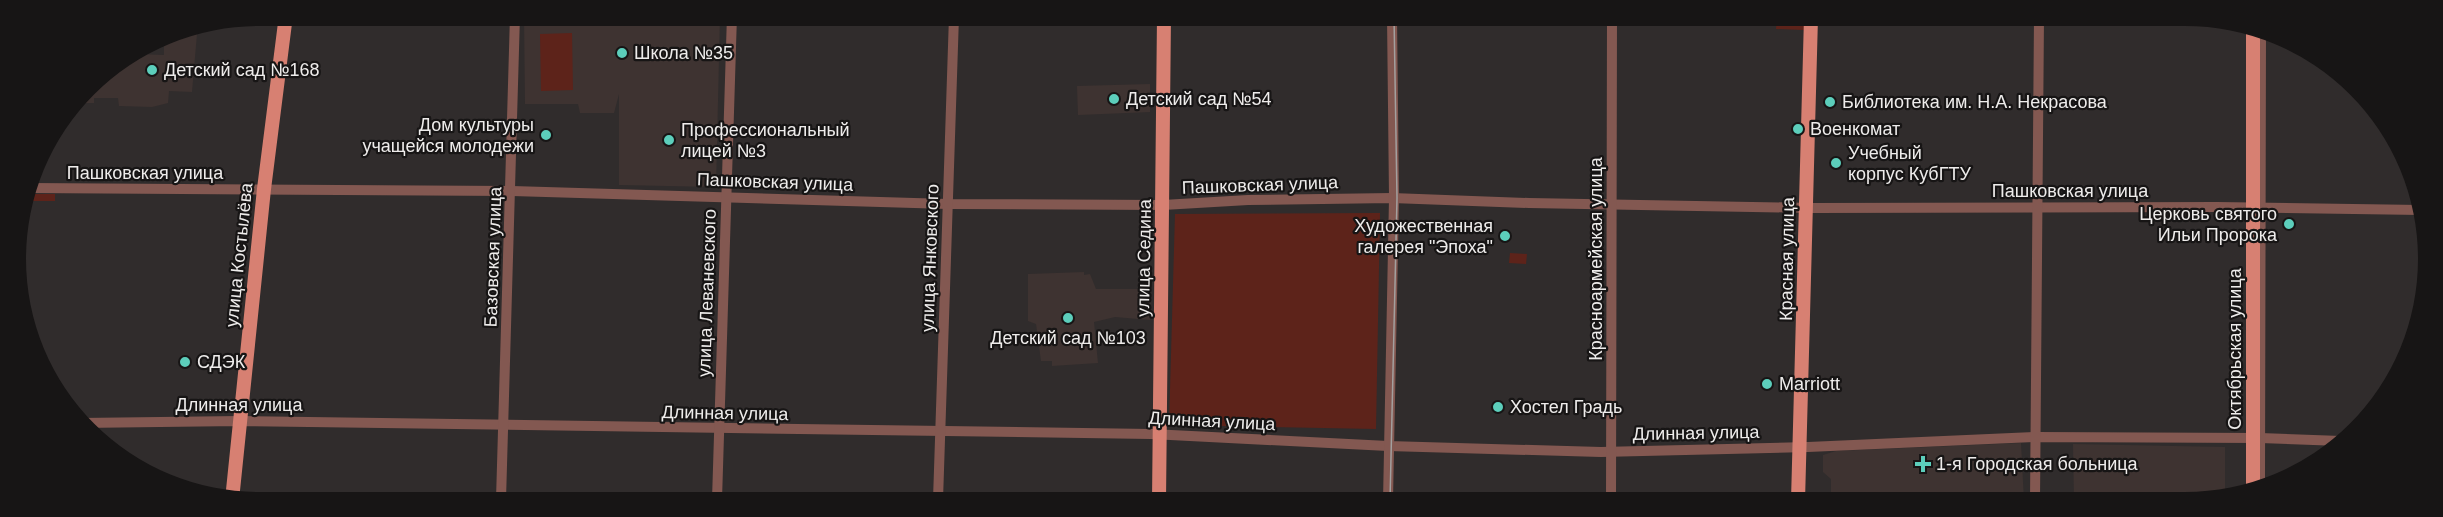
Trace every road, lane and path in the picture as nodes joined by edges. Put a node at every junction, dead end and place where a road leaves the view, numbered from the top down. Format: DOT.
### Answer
graph roads {
  1 [pos="285,26"];
  2 [pos="515,26"];
  3 [pos="732,26"];
  4 [pos="954,26"];
  5 [pos="1164,26"];
  6 [pos="1392,26"];
  7 [pos="1612,26"];
  8 [pos="1811,26"];
  9 [pos="1819,26"];
  10 [pos="2039,26"];
  11 [pos="2253,36"];
  12 [pos="2261,39"];
  13 [pos="37,188"];
  14 [pos="264,189"];
  15 [pos="512,191"];
  16 [pos="726,197"];
  17 [pos="1394,198"];
  18 [pos="948,204"];
  19 [pos="1613,204"];
  20 [pos="1163,205"];
  21 [pos="2256,207"];
  22 [pos="1810,208"];
  23 [pos="2039,208"];
  24 [pos="2412,210"];
  25 [pos="240,421"];
  26 [pos="94,423"];
  27 [pos="503,425"];
  28 [pos="719,429"];
  29 [pos="940,431"];
  30 [pos="1159,435"];
  31 [pos="2036,437"];
  32 [pos="2257,438"];
  33 [pos="2329,441"];
  34 [pos="1389,446"];
  35 [pos="1805,447"];
  36 [pos="1612,451"];
  37 [pos="2259,479"];
  38 [pos="2254,481"];
  39 [pos="233,490"];
  40 [pos="501,492"];
  41 [pos="717,492"];
  42 [pos="938,492"];
  43 [pos="1159,492"];
  44 [pos="1388,492"];
  45 [pos="1611,492"];
  46 [pos="1799,492"];
  47 [pos="1808,492"];
  48 [pos="2035,492"];
  1 -- 14 [label="main road, улица Костылёва"];
  2 -- 15 [label="street, Базовская улица"];
  3 -- 16 [label="street, улица Леваневского"];
  4 -- 18 [label="street, улица Янковского"];
  5 -- 20 [label="main road, улица Седина"];
  6 -- 17 [label="street"];
  7 -- 19 [label="street, Красноармейская улица"];
  8 -- 22 [label="main road, Красная улица"];
  9 -- 22 [label="main road, Красная улица"];
  10 -- 23 [label="street"];
  11 -- 21 [label="main road, Октябрьская улица"];
  12 -- 21 [label="street, Октябрьская улица"];
  13 -- 14 [label="street, Пашковская улица"];
  14 -- 15 [label="street, Пашковская улица"];
  14 -- 25 [label="main road, улица Костылёва"];
  15 -- 16 [label="street, Пашковская улица"];
  15 -- 27 [label="street, Базовская улица"];
  16 -- 18 [label="street, Пашковская улица"];
  16 -- 28 [label="street, улица Леваневского"];
  17 -- 19 [label="street, Пашковская улица"];
  17 -- 20 [label="street, Пашковская улица"];
  17 -- 34 [label="street"];
  18 -- 20 [label="street, Пашковская улица"];
  18 -- 29 [label="street, улица Янковского"];
  19 -- 22 [label="street, Пашковская улица"];
  19 -- 36 [label="street, Красноармейская улица"];
  20 -- 30 [label="main road, улица Седина"];
  21 -- 23 [label="street, Пашковская улица"];
  21 -- 24 [label="street, Пашковская улица"];
  21 -- 32 [label="main road, Октябрьская улица"];
  22 -- 23 [label="street, Пашковская улица"];
  22 -- 35 [label="main road, Красная улица"];
  23 -- 31 [label="street"];
  25 -- 26 [label="street, Длинная улица"];
  25 -- 27 [label="street, Длинная улица"];
  25 -- 39 [label="main road, улица Костылёва"];
  27 -- 28 [label="street, Длинная улица"];
  27 -- 40 [label="street, Базовская улица"];
  28 -- 29 [label="street, Длинная улица"];
  28 -- 41 [label="street, улица Леваневского"];
  29 -- 30 [label="street, Длинная улица"];
  29 -- 42 [label="street, улица Янковского"];
  30 -- 34 [label="street, Длинная улица"];
  30 -- 43 [label="main road, улица Седина"];
  31 -- 32 [label="street, Длинная улица"];
  31 -- 35 [label="street, Длинная улица"];
  31 -- 48 [label="street"];
  32 -- 33 [label="street, Длинная улица"];
  32 -- 37 [label="street, Октябрьская улица"];
  32 -- 38 [label="main road, Октябрьская улица"];
  34 -- 36 [label="street, Длинная улица"];
  34 -- 44 [label="street"];
  35 -- 36 [label="street, Длинная улица"];
  35 -- 46 [label="main road, Красная улица"];
  35 -- 47 [label="main road, Красная улица"];
  36 -- 45 [label="street, Красноармейская улица"];
}
